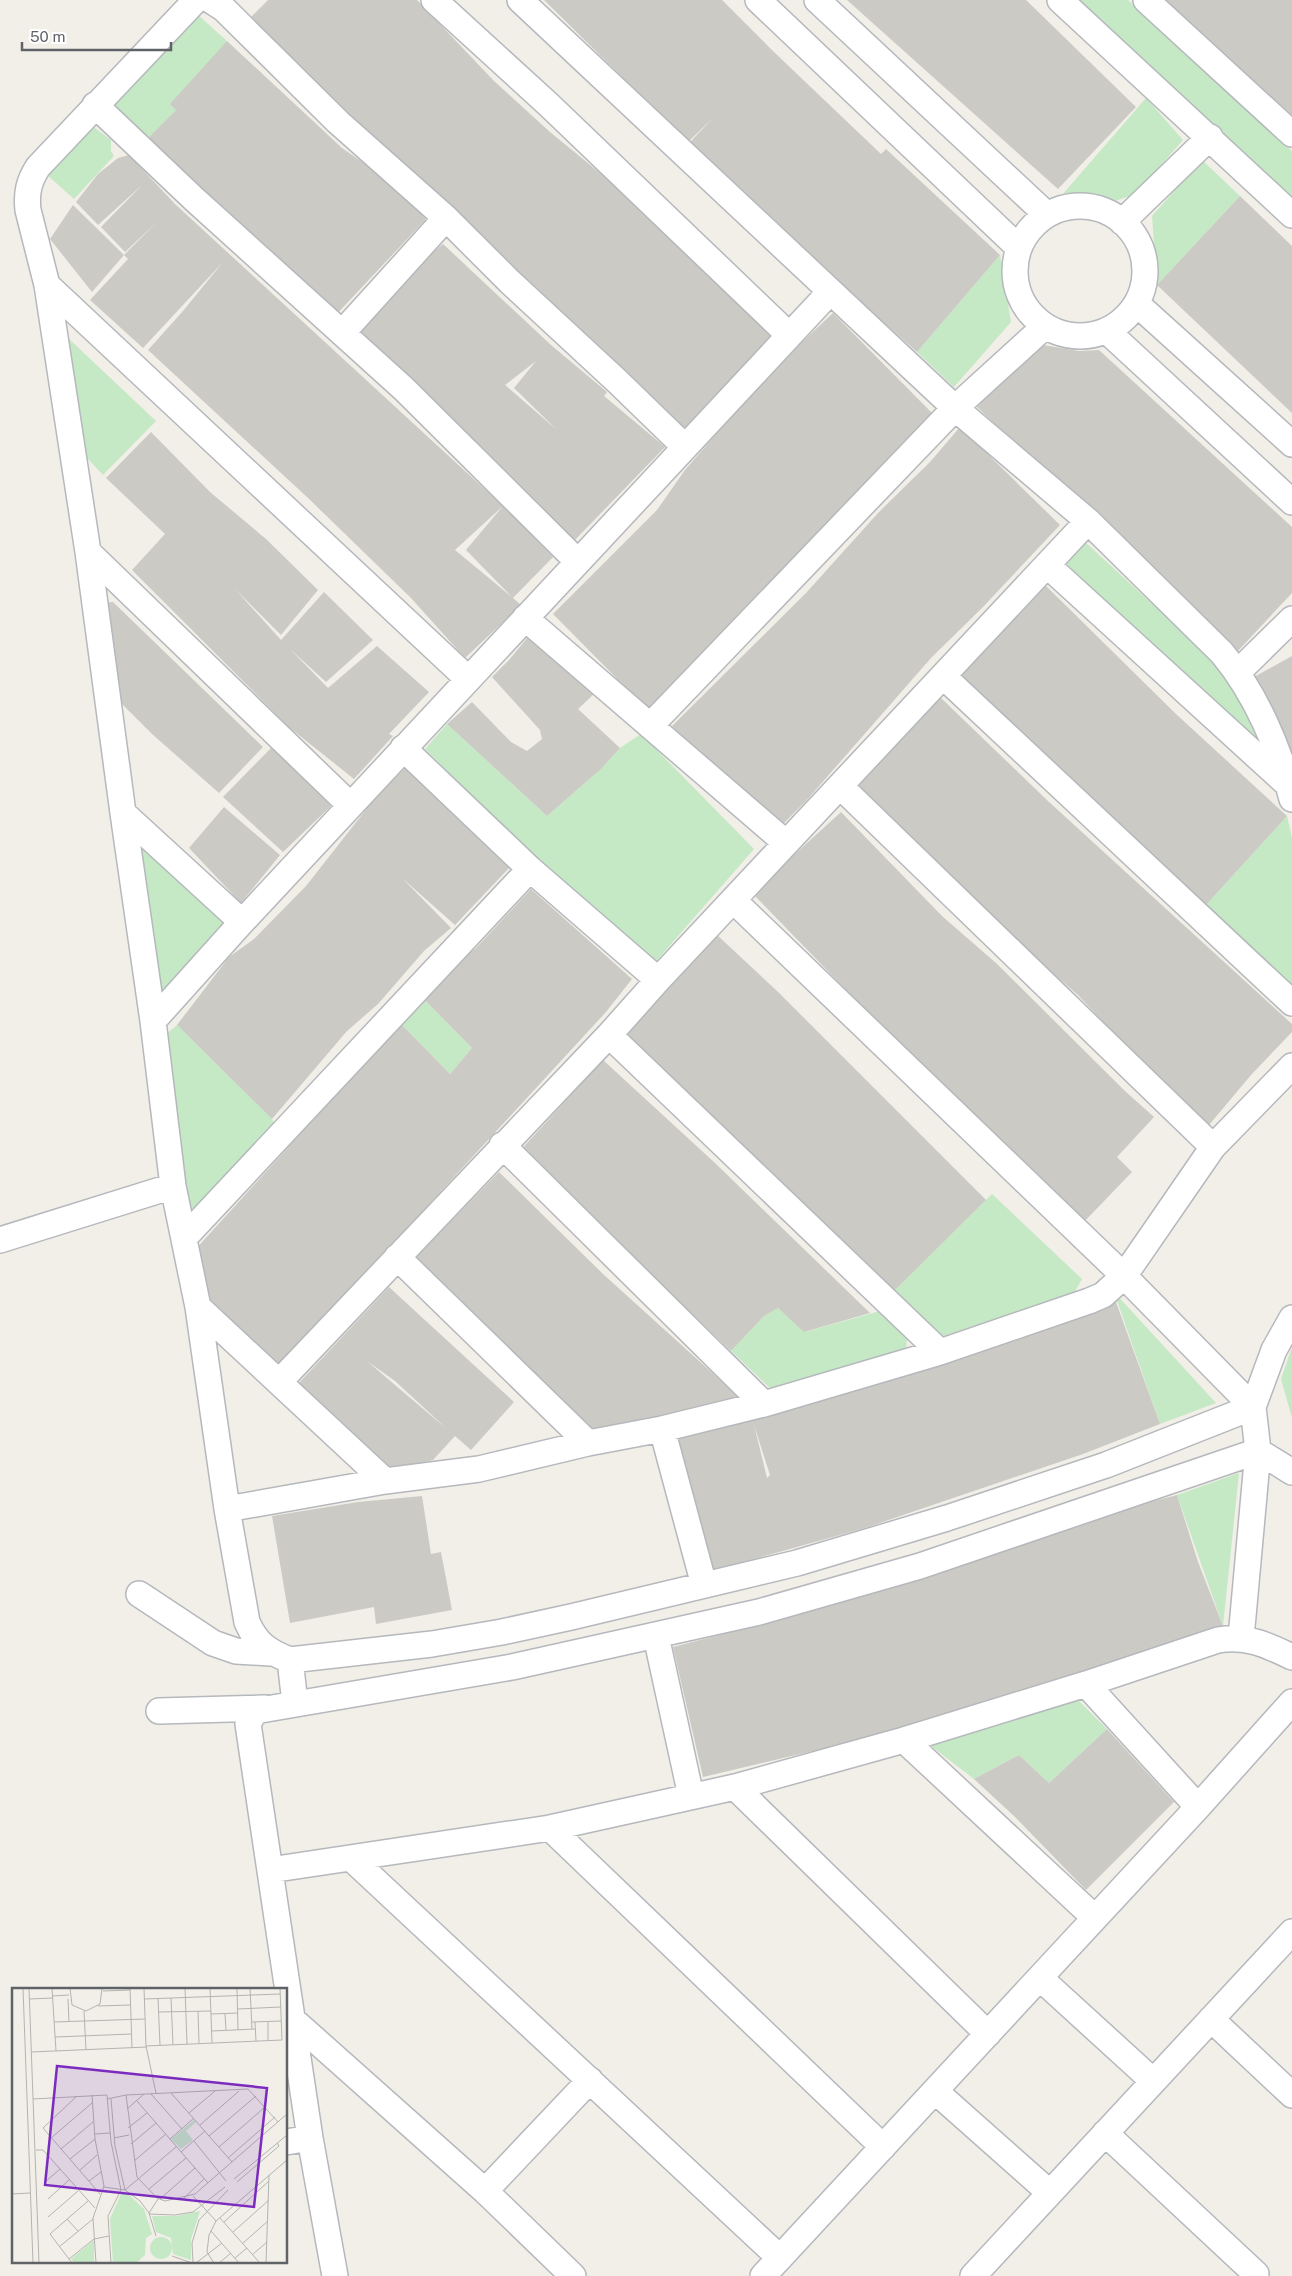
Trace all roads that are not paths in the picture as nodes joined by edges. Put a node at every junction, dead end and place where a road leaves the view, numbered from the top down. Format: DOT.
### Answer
graph roads {
  1 [pos="196,0"];
  2 [pos="210,0"];
  3 [pos="434,0"];
  4 [pos="520,0"];
  5 [pos="758,0"];
  6 [pos="817,0"];
  7 [pos="1060,0"];
  8 [pos="1146,0"];
  9 [pos="95,105"];
  10 [pos="1292,134"];
  11 [pos="1210,137"];
  12 [pos="1046,214"];
  13 [pos="1292,215"];
  14 [pos="446,218"];
  15 [pos="1122,222"];
  16 [pos="1018,247"];
  17 [pos="46,285"];
  18 [pos="830,292"];
  19 [pos="1137,304"];
  20 [pos="1044,327"];
  21 [pos="1107,331"];
  22 [pos="342,334"];
  23 [pos="789,336"];
  24 [pos="956,408"];
  25 [pos="1292,444"];
  26 [pos="685,447"];
  27 [pos="1292,502"];
  28 [pos="1088,521"];
  29 [pos="88,552"];
  30 [pos="578,562"];
  31 [pos="1047,565"];
  32 [pos="525,618"];
  33 [pos="1292,619"];
  34 [pos="1238,672"];
  35 [pos="943,676"];
  36 [pos="468,679"];
  37 [pos="650,726"];
  38 [pos="403,748"];
  39 [pos="840,786"];
  40 [pos="1290,792"];
  41 [pos="350,806"];
  42 [pos="123,813"];
  43 [pos="786,843"];
  44 [pos="530,869"];
  45 [pos="733,900"];
  46 [pos="242,922"];
  47 [pos="658,980"];
  48 [pos="1292,1003"];
  49 [pos="153,1020"];
  50 [pos="609,1035"];
  51 [pos="1292,1066"];
  52 [pos="502,1145"];
  53 [pos="1213,1147"];
  54 [pos="173,1186"];
  55 [pos="184,1238"];
  56 [pos="0,1240"];
  57 [pos="396,1258"];
  58 [pos="1124,1276"];
  59 [pos="198,1307"];
  60 [pos="1292,1318"];
  61 [pos="940,1352"];
  62 [pos="280,1381"];
  63 [pos="764,1404"];
  64 [pos="1253,1407"];
  65 [pos="662,1430"];
  66 [pos="588,1443"];
  67 [pos="1258,1451"];
  68 [pos="1292,1472"];
  69 [pos="385,1481"];
  70 [pos="227,1509"];
  71 [pos="797,1563"];
  72 [pos="704,1585"];
  73 [pos="139,1594"];
  74 [pos="809,1599"];
  75 [pos="656,1636"];
  76 [pos="1241,1638"];
  77 [pos="280,1656"];
  78 [pos="1292,1657"];
  79 [pos="1086,1684"];
  80 [pos="1292,1702"];
  81 [pos="296,1703"];
  82 [pos="265,1708"];
  83 [pos="158,1711"];
  84 [pos="904,1740"];
  85 [pos="735,1788"];
  86 [pos="691,1796"];
  87 [pos="1198,1808"];
  88 [pos="550,1828"];
  89 [pos="352,1859"];
  90 [pos="270,1870"];
  91 [pos="1095,1918"];
  92 [pos="1292,1932"];
  93 [pos="1040,1978"];
  94 [pos="1211,2019"];
  95 [pos="293,2020"];
  96 [pos="988,2034"];
  97 [pos="590,2080"];
  98 [pos="1153,2081"];
  99 [pos="935,2091"];
  100 [pos="1292,2095"];
  101 [pos="1105,2134"];
  102 [pos="298,2140"];
  103 [pos="884,2147"];
  104 [pos="485,2191"];
  105 [pos="1050,2193"];
  106 [pos="780,2258"];
  107 [pos="1256,2274"];
  108 [pos="335,2276"];
  109 [pos="573,2276"];
  110 [pos="763,2276"];
  111 [pos="973,2276"];
  1 -- 9 [label="street"];
  2 -- 14 [label="street"];
  3 -- 23 [label="street"];
  4 -- 18 [label="street"];
  5 -- 16 [label="street"];
  6 -- 12 [label="street"];
  7 -- 11 [label="street"];
  8 -- 10 [label="street"];
  9 -- 17 [label="street"];
  9 -- 22 [label="street"];
  11 -- 13 [label="street"];
  11 -- 15 [label="street"];
  12 -- 15 [label="street"];
  12 -- 16 [label="street"];
  14 -- 22 [label="street"];
  14 -- 26 [label="street"];
  15 -- 19 [label="street"];
  16 -- 20 [label="street"];
  17 -- 29 [label="street"];
  17 -- 36 [label="street"];
  18 -- 23 [label="street"];
  18 -- 24 [label="street"];
  19 -- 21 [label="street"];
  19 -- 25 [label="street"];
  20 -- 21 [label="street"];
  20 -- 24 [label="street"];
  21 -- 27 [label="street"];
  22 -- 30 [label="street"];
  23 -- 26 [label="street"];
  24 -- 28 [label="street"];
  24 -- 37 [label="street"];
  26 -- 30 [label="street"];
  28 -- 31 [label="street"];
  28 -- 34 [label="street"];
  29 -- 41 [label="street"];
  29 -- 42 [label="street"];
  30 -- 32 [label="street"];
  31 -- 35 [label="street"];
  31 -- 40 [label="street"];
  32 -- 36 [label="street"];
  32 -- 37 [label="street"];
  33 -- 34 [label="street"];
  34 -- 40 [label="street"];
  35 -- 39 [label="street"];
  35 -- 48 [label="street"];
  36 -- 38 [label="street"];
  37 -- 43 [label="street"];
  38 -- 41 [label="street"];
  38 -- 44 [label="street"];
  39 -- 43 [label="street"];
  39 -- 53 [label="street"];
  41 -- 46 [label="street"];
  42 -- 46 [label="street"];
  42 -- 49 [label="street"];
  43 -- 45 [label="street"];
  44 -- 47 [label="street"];
  44 -- 55 [label="street"];
  45 -- 47 [label="street"];
  45 -- 58 [label="street"];
  46 -- 49 [label="street"];
  47 -- 50 [label="street"];
  49 -- 54 [label="street"];
  50 -- 52 [label="street"];
  50 -- 61 [label="street"];
  51 -- 53 [label="street"];
  52 -- 57 [label="street"];
  52 -- 63 [label="street"];
  53 -- 58 [label="street"];
  54 -- 55 [label="street"];
  54 -- 56 [label="street"];
  55 -- 59 [label="street"];
  57 -- 62 [label="street"];
  57 -- 66 [label="street"];
  58 -- 61 [label="street"];
  58 -- 64 [label="street"];
  59 -- 62 [label="street"];
  59 -- 70 [label="street"];
  60 -- 64 [label="street"];
  61 -- 63 [label="street"];
  62 -- 69 [label="street"];
  63 -- 65 [label="street"];
  64 -- 67 [label="street"];
  64 -- 71 [label="street"];
  65 -- 66 [label="street"];
  65 -- 72 [label="street"];
  66 -- 69 [label="street"];
  67 -- 68 [label="street"];
  67 -- 74 [label="street"];
  67 -- 76 [label="street"];
  69 -- 70 [label="street"];
  70 -- 77 [label="street"];
  71 -- 72 [label="street"];
  71 -- 74 [label="street"];
  72 -- 77 [label="street"];
  73 -- 77 [label="street"];
  74 -- 75 [label="street"];
  75 -- 81 [label="street"];
  75 -- 86 [label="street"];
  76 -- 78 [label="street"];
  76 -- 79 [label="street"];
  77 -- 81 [label="street"];
  79 -- 84 [label="street"];
  79 -- 87 [label="street"];
  80 -- 87 [label="street"];
  81 -- 82 [label="street"];
  82 -- 83 [label="street"];
  82 -- 90 [label="street"];
  84 -- 85 [label="street"];
  84 -- 91 [label="street"];
  85 -- 86 [label="street"];
  85 -- 96 [label="street"];
  86 -- 88 [label="street"];
  87 -- 91 [label="street"];
  88 -- 89 [label="street"];
  88 -- 103 [label="street"];
  89 -- 90 [label="street"];
  89 -- 97 [label="street"];
  90 -- 95 [label="street"];
  91 -- 93 [label="street"];
  92 -- 94 [label="street"];
  93 -- 96 [label="street"];
  93 -- 98 [label="street"];
  94 -- 98 [label="street"];
  94 -- 100 [label="street"];
  95 -- 102 [label="street"];
  95 -- 104 [label="street"];
  96 -- 99 [label="street"];
  97 -- 104 [label="street"];
  97 -- 106 [label="street"];
  98 -- 101 [label="street"];
  99 -- 103 [label="street"];
  99 -- 105 [label="street"];
  101 -- 105 [label="street"];
  101 -- 107 [label="street"];
  102 -- 108 [label="street"];
  103 -- 106 [label="street"];
  104 -- 109 [label="street"];
  105 -- 111 [label="street"];
  106 -- 110 [label="street"];
}
